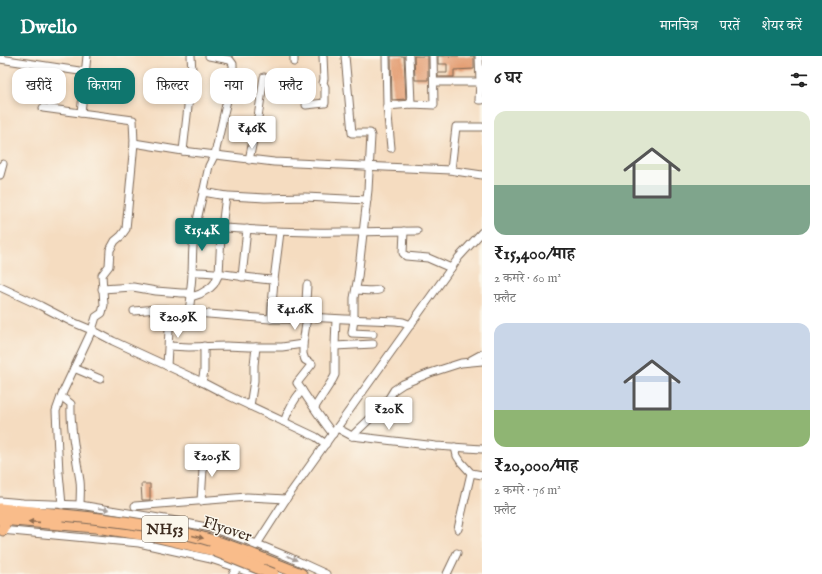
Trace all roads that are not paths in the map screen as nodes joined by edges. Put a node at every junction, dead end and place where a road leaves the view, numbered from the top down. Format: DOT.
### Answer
graph roads {
  1 [pos="87,56"];
  2 [pos="191,56"];
  3 [pos="209,56"];
  4 [pos="322,56"];
  5 [pos="345,56"];
  6 [pos="386,56"];
  7 [pos="409,56"];
  8 [pos="433,56"];
  9 [pos="479,56"];
  10 [pos="0,59"];
  11 [pos="86,68"];
  12 [pos="74,70"];
  13 [pos="264,77"];
  14 [pos="434,82"];
  15 [pos="480,82"];
  16 [pos="482,100"];
  17 [pos="82,104"];
  18 [pos="411,104"];
  19 [pos="306,105"];
  20 [pos="387,106"];
  21 [pos="43,108"];
  22 [pos="81,113"];
  23 [pos="482,127"];
  24 [pos="134,143"];
  25 [pos="391,148"];
  26 [pos="183,151"];
  27 [pos="215,154"];
  28 [pos="249,160"];
  29 [pos="3,164"];
  30 [pos="370,166"];
  31 [pos="451,170"];
  32 [pos="0,175"];
  33 [pos="482,175"];
  34 [pos="204,192"];
  35 [pos="226,196"];
  36 [pos="367,200"];
  37 [pos="198,228"];
  38 [pos="223,228"];
  39 [pos="246,229"];
  40 [pos="363,231"];
  41 [pos="404,231"];
  42 [pos="417,231"];
  43 [pos="280,232"];
  44 [pos="482,232"];
  45 [pos="451,268"];
  46 [pos="192,272"];
  47 [pos="219,274"];
  48 [pos="242,277"];
  49 [pos="274,280"];
  50 [pos="307,285"];
  51 [pos="0,287"];
  52 [pos="102,289"];
  53 [pos="356,290"];
  54 [pos="379,290"];
  55 [pos="190,295"];
  56 [pos="172,310"];
  57 [pos="134,311"];
  58 [pos="190,312"];
  59 [pos="307,317"];
  60 [pos="271,319"];
  61 [pos="336,319"];
  62 [pos="354,320"];
  63 [pos="410,325"];
  64 [pos="92,330"];
  65 [pos="373,334"];
  66 [pos="303,344"];
  67 [pos="373,344"];
  68 [pos="169,346"];
  69 [pos="204,346"];
  70 [pos="335,346"];
  71 [pos="256,347"];
  72 [pos="482,354"];
  73 [pos="482,361"];
  74 [pos="468,362"];
  75 [pos="167,366"];
  76 [pos="74,368"];
  77 [pos="100,379"];
  78 [pos="202,382"];
  79 [pos="302,390"];
  80 [pos="61,397"];
  81 [pos="250,406"];
  82 [pos="315,407"];
  83 [pos="284,422"];
  84 [pos="335,431"];
  85 [pos="352,436"];
  86 [pos="326,444"];
  87 [pos="455,447"];
  88 [pos="482,449"];
  89 [pos="204,454"];
  90 [pos="471,473"];
  91 [pos="482,475"];
  92 [pos="286,499"];
  93 [pos="0,501"];
  94 [pos="201,501"];
  95 [pos="80,505"];
  96 [pos="135,506"];
  97 [pos="23,507"];
  98 [pos="0,508"];
  99 [pos="62,515"];
  100 [pos="2,525"];
  101 [pos="458,529"];
  102 [pos="257,544"];
  103 [pos="457,553"];
  104 [pos="238,568"];
  105 [pos="233,574"];
  106 [pos="253,574"];
  107 [pos="273,574"];
  108 [pos="301,574"];
  109 [pos="326,574"];
  110 [pos="443,574"];
  1 -- 11 [label="street"];
  2 -- 26 [label="street"];
  3 -- 27 [label="street"];
  4 -- 19 [label="street"];
  5 -- 30 [label="street"];
  6 -- 20 [label="street"];
  7 -- 18 [label="street"];
  8 -- 14 [label="street"];
  9 -- 15 [label="street"];
  10 -- 12 [label="street"];
  13 -- 28 [label="street"];
  14 -- 15 [label="street"];
  14 -- 18 [label="street"];
  15 -- 16 [label="street"];
  17 -- 22 [label="street"];
  18 -- 20 [label="street"];
  20 -- 25 [label="street"];
  21 -- 22 [label="street"];
  22 -- 24 [label="street"];
  23 -- 31 [label="street"];
  24 -- 26 [label="street"];
  24 -- 52 [label="street"];
  26 -- 27 [label="street"];
  27 -- 28 [label="street"];
  27 -- 34 [label="street"];
  28 -- 30 [label="street"];
  29 -- 32 [label="street"];
  30 -- 31 [label="street"];
  30 -- 36 [label="street"];
  31 -- 33 [label="street"];
  34 -- 35 [label="street"];
  34 -- 37 [label="street"];
  35 -- 36 [label="street"];
  35 -- 38 [label="street"];
  36 -- 40 [label="street"];
  37 -- 38 [label="street"];
  37 -- 46 [label="street"];
  38 -- 39 [label="street"];
  38 -- 47 [label="street"];
  39 -- 43 [label="street"];
  39 -- 48 [label="street"];
  40 -- 41 [label="street"];
  40 -- 43 [label="street"];
  40 -- 53 [label="street"];
  41 -- 42 [label="street"];
  41 -- 45 [label="street"];
  43 -- 49 [label="street"];
  44 -- 45 [label="street"];
  45 -- 63 [label="street"];
  46 -- 47 [label="street"];
  46 -- 55 [label="street"];
  47 -- 48 [label="street"];
  47 -- 55 [label="street"];
  48 -- 49 [label="street"];
  49 -- 60 [label="street"];
  50 -- 59 [label="street"];
  51 -- 64 [label="street"];
  52 -- 55 [label="street"];
  52 -- 64 [label="street"];
  53 -- 54 [label="street"];
  53 -- 62 [label="street"];
  55 -- 58 [label="street"];
  56 -- 57 [label="street"];
  56 -- 58 [label="street"];
  56 -- 68 [label="street"];
  58 -- 60 [label="street"];
  59 -- 60 [label="street"];
  59 -- 61 [label="street"];
  59 -- 66 [label="street"];
  61 -- 62 [label="street"];
  61 -- 70 [label="street"];
  62 -- 63 [label="street"];
  62 -- 65 [label="street"];
  63 -- 84 [label="street"];
  64 -- 75 [label="street"];
  64 -- 76 [label="street"];
  66 -- 71 [label="street"];
  66 -- 79 [label="street"];
  67 -- 70 [label="street"];
  68 -- 69 [label="street"];
  68 -- 75 [label="street"];
  69 -- 71 [label="street"];
  69 -- 78 [label="street"];
  70 -- 82 [label="street"];
  71 -- 81 [label="street"];
  72 -- 74 [label="street"];
  73 -- 74 [label="street"];
  74 -- 85 [label="street"];
  75 -- 78 [label="street"];
  76 -- 77 [label="street"];
  76 -- 80 [label="street"];
  78 -- 81 [label="street"];
  79 -- 82 [label="street"];
  79 -- 83 [label="street"];
  80 -- 95 [label="street"];
  80 -- 99 [label="street"];
  81 -- 83 [label="street"];
  82 -- 84 [label="street"];
  83 -- 86 [label="street"];
  84 -- 85 [label="street"];
  84 -- 86 [label="street"];
  85 -- 87 [label="street"];
  86 -- 92 [label="street"];
  87 -- 88 [label="street"];
  87 -- 90 [label="street"];
  89 -- 94 [label="street"];
  90 -- 91 [label="street"];
  90 -- 101 [label="street"];
  92 -- 94 [label="street"];
  92 -- 102 [label="street"];
  93 -- 97 [label="street"];
  94 -- 96 [label="street"];
  95 -- 99 [label="street"];
  95 -- 102 [label="street, one-way"];
  97 -- 98 [label="highway, NH53"];
  97 -- 99 [label="highway, Flyover / NH53"];
  99 -- 100 [label="highway, Flyover / NH53, one-way"];
  99 -- 107 [label="highway, Flyover / NH53, bridge"];
  99 -- 108 [label="highway, Flyover / NH53, one-way, bridge"];
  100 -- 104 [label="street"];
  102 -- 104 [label="street"];
  102 -- 109 [label="street, one-way"];
  103 -- 110 [label="street"];
  104 -- 105 [label="street"];
  104 -- 106 [label="street"];
}
